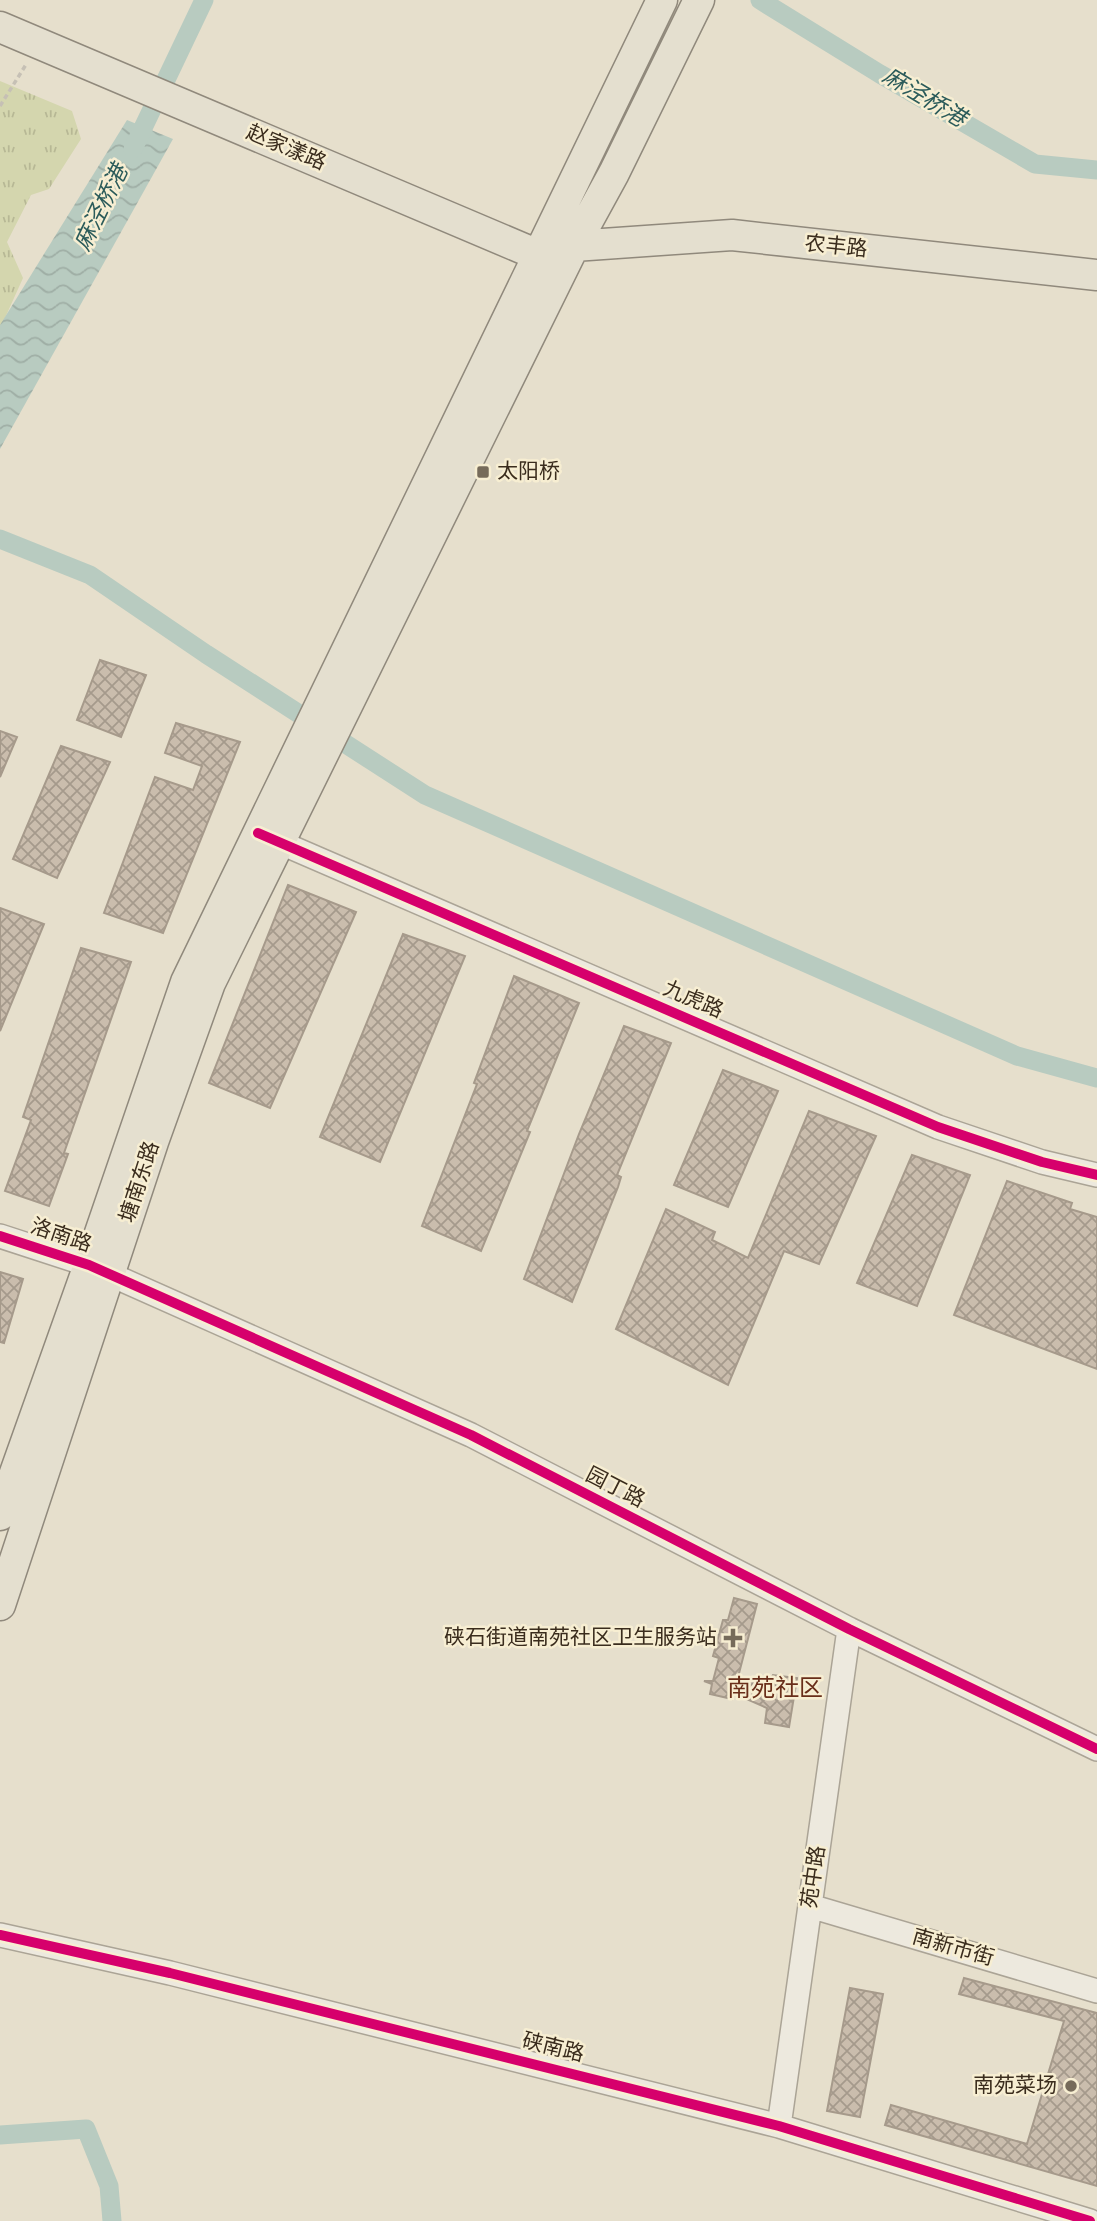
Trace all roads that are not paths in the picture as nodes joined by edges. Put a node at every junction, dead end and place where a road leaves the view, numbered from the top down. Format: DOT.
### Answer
graph roads {
  1 [pos="662,0"];
  2 [pos="697,4"];
  3 [pos="0,27"];
  4 [pos="574,246"];
  5 [pos="538,255"];
  6 [pos="1097,275"];
  7 [pos="340,691"];
  8 [pos="269,838"];
  9 [pos="1097,1175"];
  10 [pos="0,1236"];
  11 [pos="99,1270"];
  12 [pos="0,1515"];
  13 [pos="0,1605"];
  14 [pos="849,1629"];
  15 [pos="1097,1749"];
  16 [pos="810,1906"];
  17 [pos="0,1935"];
  18 [pos="1097,1991"];
  19 [pos="779,2126"];
  20 [pos="1090,2221"];
  1 -- 5 [label="main road"];
  2 -- 4 [label="main road"];
  3 -- 5 [label="main road, 赵家漾路"];
  4 -- 5 [label="main road"];
  4 -- 6 [label="main road, 农丰路"];
  4 -- 7 [label="main road"];
  5 -- 7 [label="main road"];
  7 -- 8 [label="main road, 塘南东路"];
  8 -- 9 [label="street, 九虎路"];
  8 -- 11 [label="main road, 塘南东路"];
  10 -- 11 [label="street, 洛南路"];
  11 -- 12 [label="main road, 塘南东路"];
  11 -- 13 [label="main road, 塘南东路"];
  11 -- 14 [label="street, 园丁路"];
  14 -- 15 [label="street, 园丁路"];
  14 -- 16 [label="street, 苑中路"];
  16 -- 18 [label="street, 南新市街"];
  16 -- 19 [label="street, 苑中路"];
  17 -- 19 [label="street, 硖南路"];
  19 -- 20 [label="street, 硖南路"];
}
